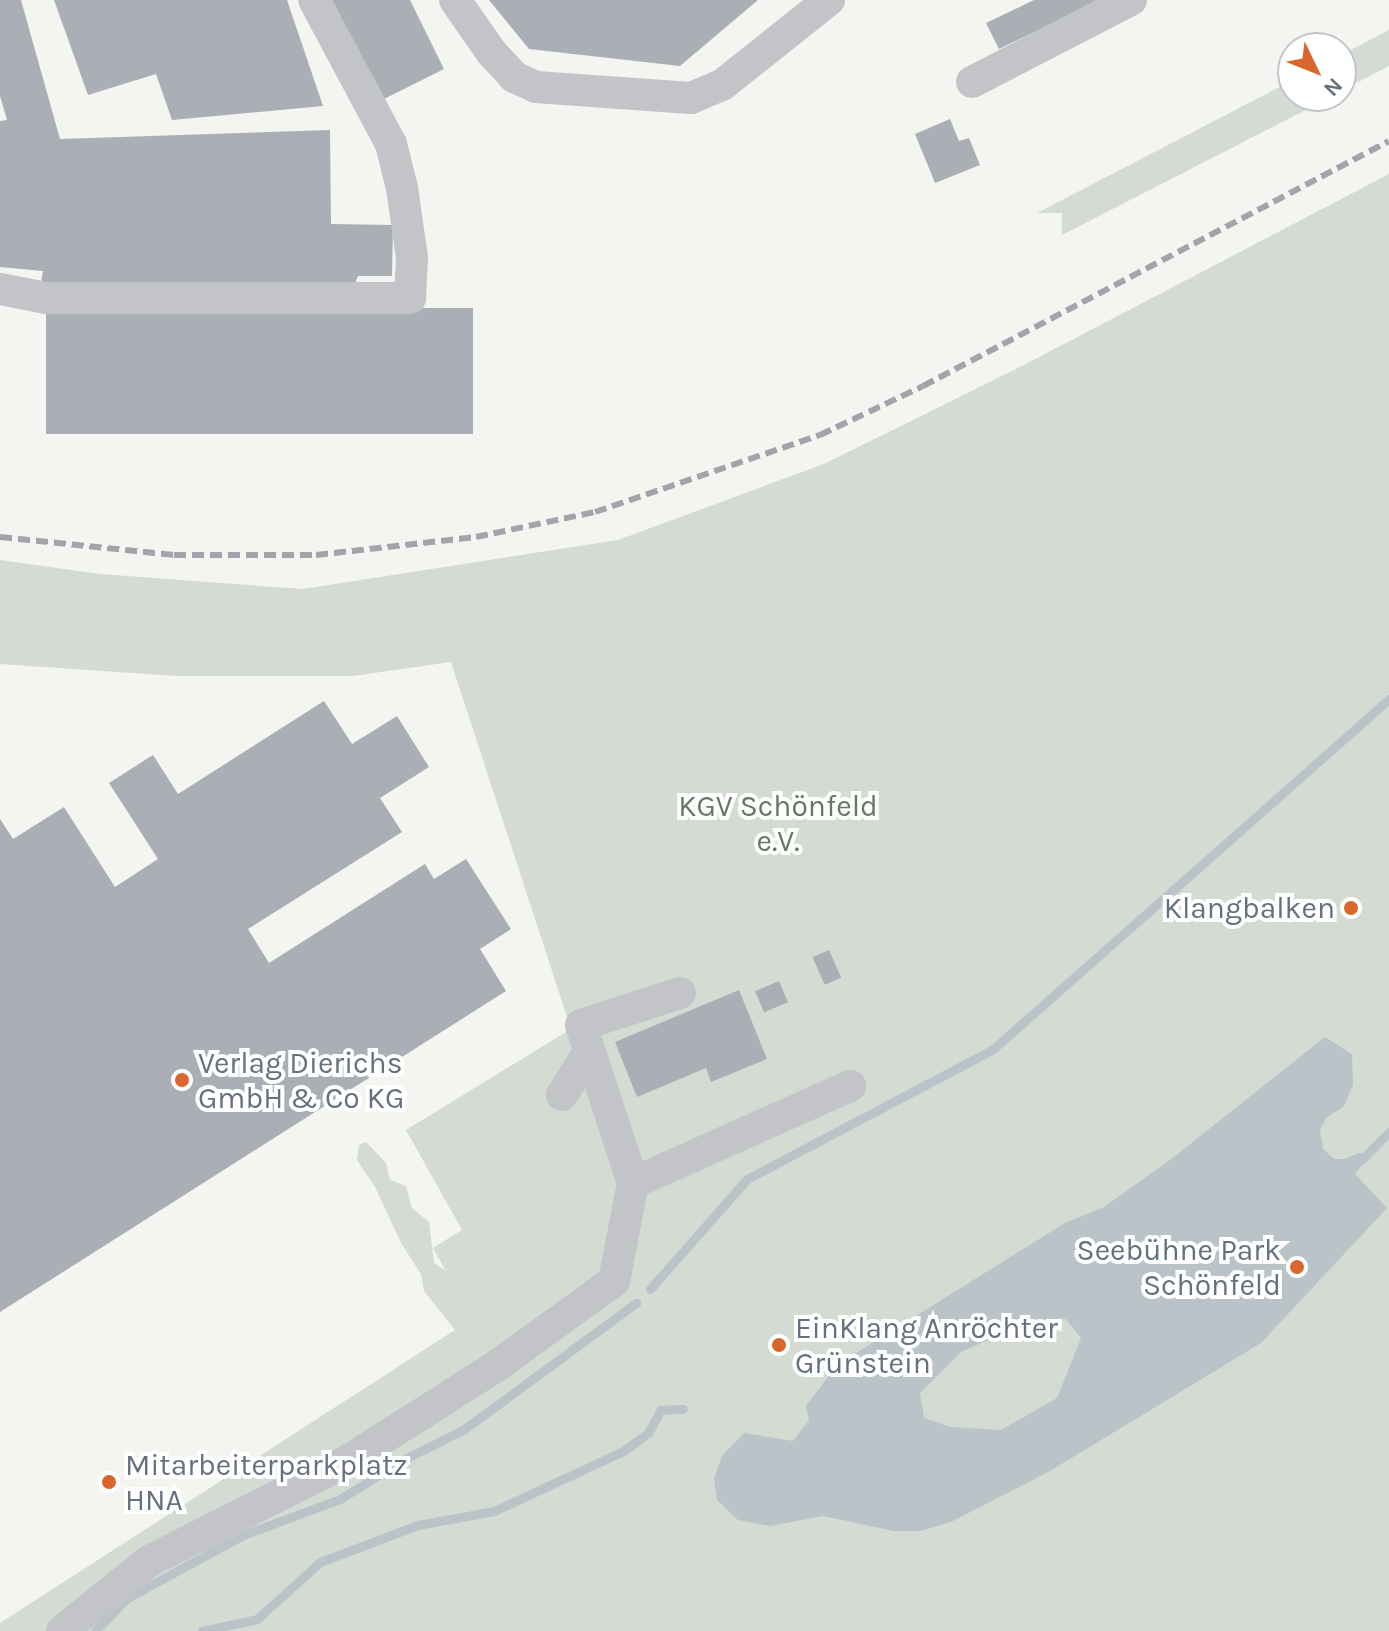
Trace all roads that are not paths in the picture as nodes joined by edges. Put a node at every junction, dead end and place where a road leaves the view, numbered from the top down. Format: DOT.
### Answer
graph roads {
  1 [pos="314,0"];
  2 [pos="455,0"];
  3 [pos="829,0"];
  4 [pos="1131,0"];
  5 [pos="972,82"];
  6 [pos="0,289"];
  7 [pos="680,993"];
  8 [pos="584,1039"];
  9 [pos="850,1086"];
  10 [pos="562,1095"];
  11 [pos="633,1183"];
  12 [pos="62,1631"];
  1 -- 6 [label="lane"];
  2 -- 3 [label="lane"];
  4 -- 5 [label="lane"];
  7 -- 8 [label="lane"];
  8 -- 10 [label="lane"];
  8 -- 11 [label="lane"];
  9 -- 11 [label="lane"];
  11 -- 12 [label="lane"];
}
